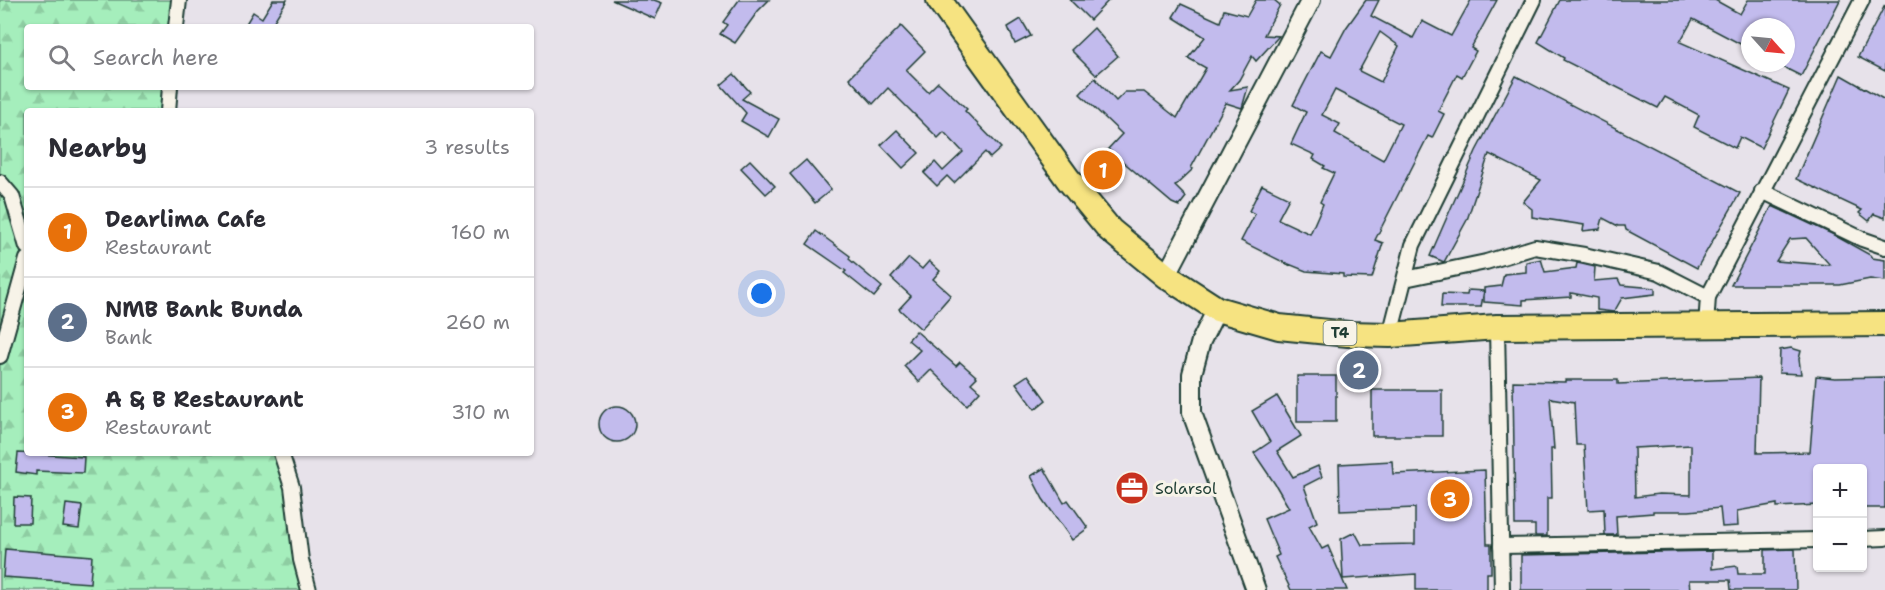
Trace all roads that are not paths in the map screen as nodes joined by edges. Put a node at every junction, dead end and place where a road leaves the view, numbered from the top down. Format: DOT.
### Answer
graph roads {
  1 [pos="179,0"];
  2 [pos="939,0"];
  3 [pos="1311,0"];
  4 [pos="1534,0"];
  5 [pos="1862,0"];
  6 [pos="176,24"];
  7 [pos="170,90"];
  8 [pos="168,108"];
  9 [pos="0,182"];
  10 [pos="1762,191"];
  11 [pos="24,237"];
  12 [pos="1885,247"];
  13 [pos="24,270"];
  14 [pos="1166,276"];
  15 [pos="1405,279"];
  16 [pos="1708,297"];
  17 [pos="1217,309"];
  18 [pos="1885,324"];
  19 [pos="1706,326"];
  20 [pos="1497,327"];
  21 [pos="1390,335"];
  22 [pos="0,356"];
  23 [pos="282,456"];
  24 [pos="1885,538"];
  25 [pos="1867,539"];
  26 [pos="1813,540"];
  27 [pos="1501,546"];
  28 [pos="309,590"];
  29 [pos="1256,590"];
  30 [pos="1502,590"];
  1 -- 6 [label="street"];
  2 -- 14 [label="highway, T4"];
  3 -- 14 [label="main road"];
  4 -- 15 [label="street"];
  5 -- 10 [label="street"];
  7 -- 8 [label="street"];
  9 -- 11 [label="street"];
  10 -- 12 [label="street"];
  10 -- 16 [label="street"];
  13 -- 22 [label="street"];
  14 -- 17 [label="highway, T4"];
  15 -- 16 [label="street"];
  15 -- 21 [label="street"];
  16 -- 19 [label="street"];
  17 -- 21 [label="highway, T4"];
  17 -- 29 [label="main road"];
  18 -- 19 [label="highway, T4"];
  19 -- 20 [label="highway, T4"];
  20 -- 21 [label="highway, T4"];
  20 -- 27 [label="street"];
  23 -- 28 [label="street"];
  24 -- 25 [label="street"];
  26 -- 27 [label="street"];
  27 -- 30 [label="street"];
}
